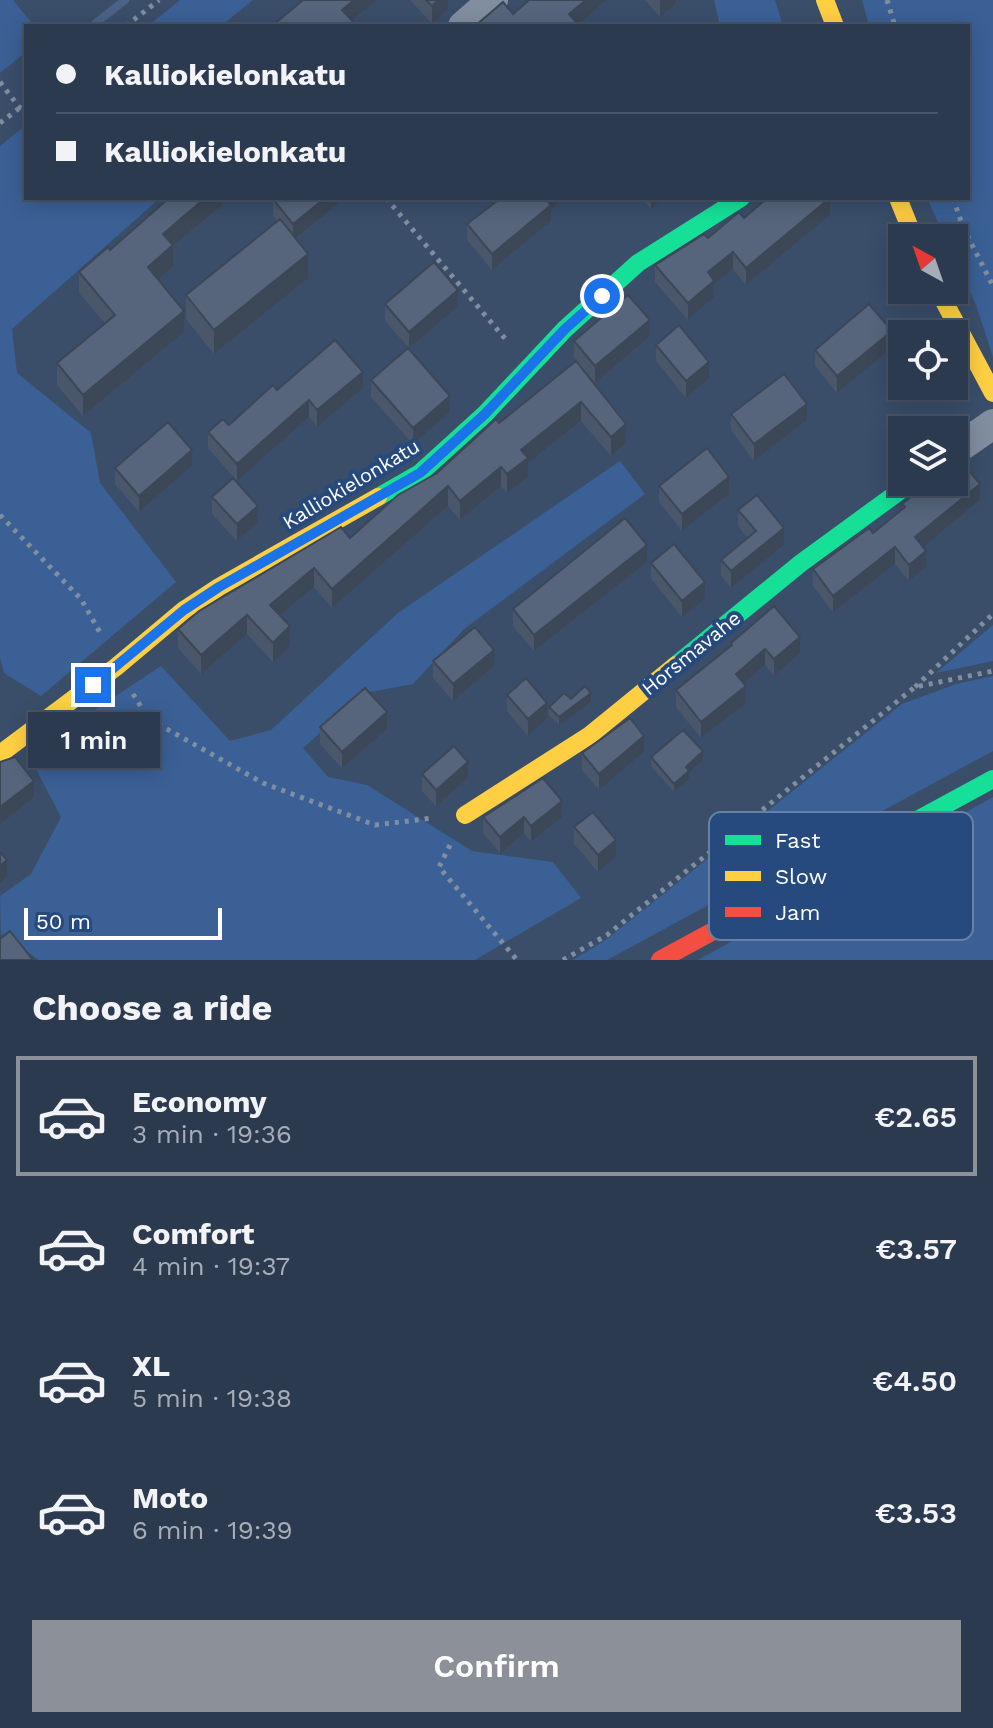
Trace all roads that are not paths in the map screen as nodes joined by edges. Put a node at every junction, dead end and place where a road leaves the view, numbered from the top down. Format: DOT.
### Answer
graph roads {
  1 [pos="493,0"];
  2 [pos="825,0"];
  3 [pos="465,24"];
  4 [pos="834,24"];
  5 [pos="738,200"];
  6 [pos="899,200"];
  7 [pos="908,224"];
  8 [pos="945,304"];
  9 [pos="993,393"];
  10 [pos="993,424"];
  11 [pos="968,441"];
  12 [pos="893,496"];
  13 [pos="0,754"];
  14 [pos="993,779"];
  15 [pos="932,812"];
  16 [pos="465,815"];
  17 [pos="709,933"];
  18 [pos="660,960"];
  1 -- 3 [label="street"];
  2 -- 4 [label="street"];
  5 -- 13 [label="street, Kalliokielonkatu"];
  6 -- 7 [label="street"];
  8 -- 9 [label="street"];
  10 -- 11 [label="street"];
  12 -- 16 [label="street, Horsmavahe"];
  14 -- 15 [label="street"];
  17 -- 18 [label="street"];
}
